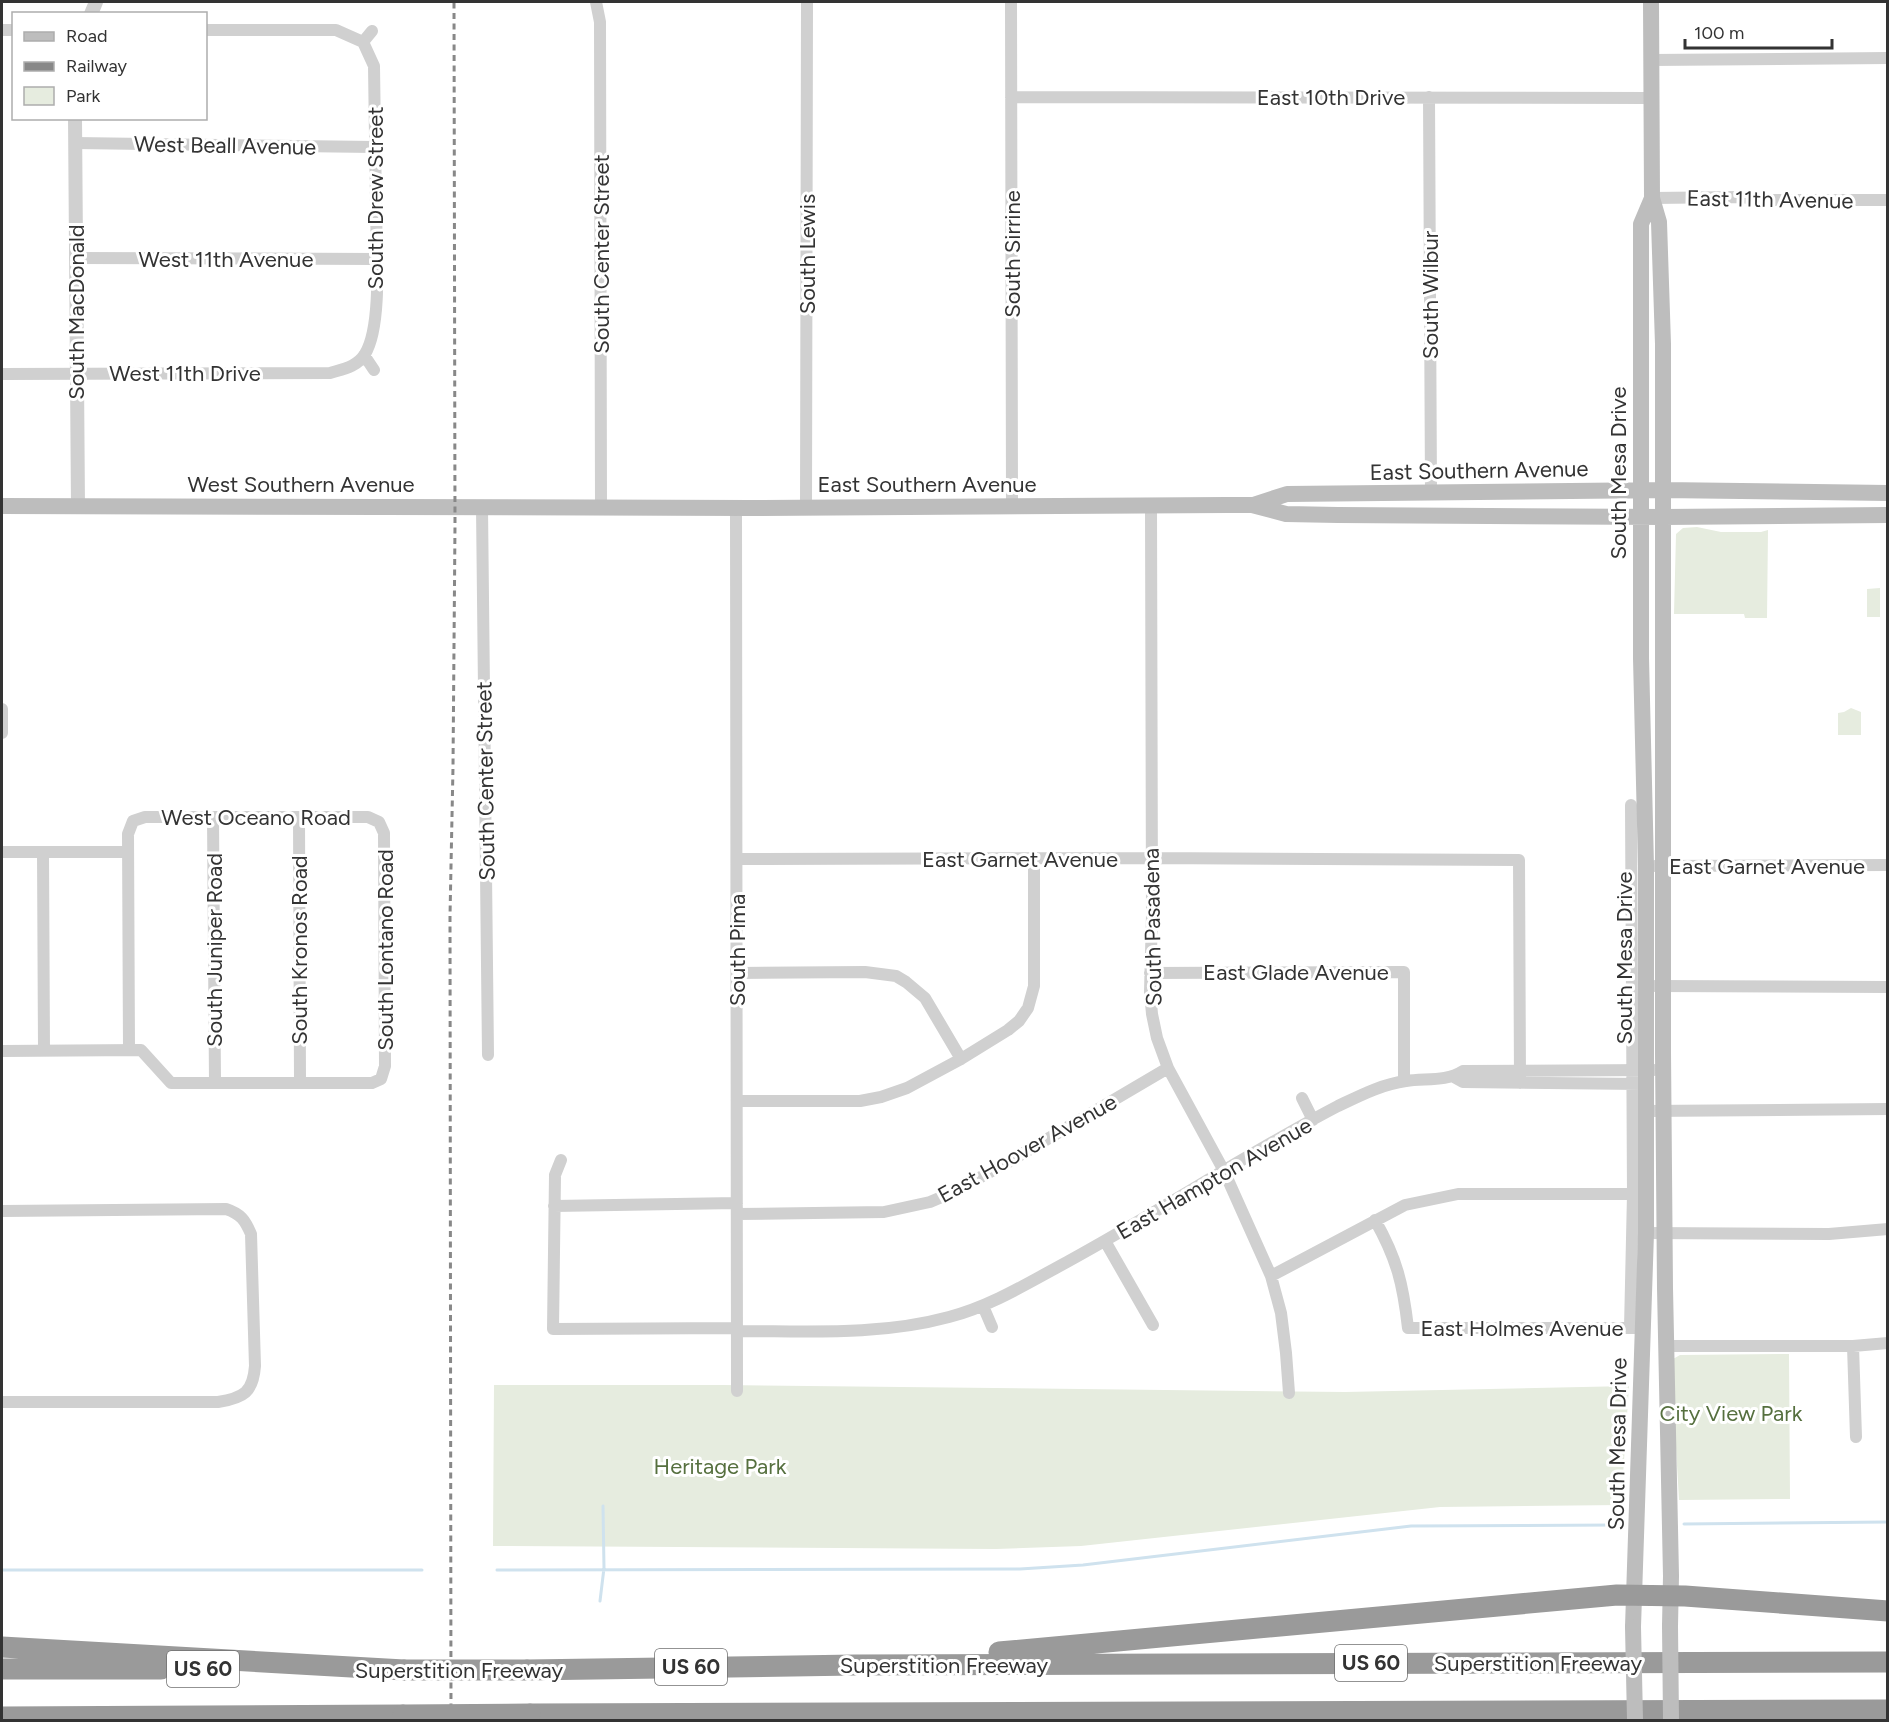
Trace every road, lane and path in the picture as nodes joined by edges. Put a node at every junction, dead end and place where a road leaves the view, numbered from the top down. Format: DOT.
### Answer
graph roads {
  1 [pos="596,2"];
  2 [pos="807,2"];
  3 [pos="1011,2"];
  4 [pos="1651,2"];
  5 [pos="207,30"];
  6 [pos="372,31"];
  7 [pos="363,42"];
  8 [pos="1887,58"];
  9 [pos="1651,60"];
  10 [pos="1011,97"];
  11 [pos="1429,98"];
  12 [pos="1652,98"];
  13 [pos="75,120"];
  14 [pos="75,143"];
  15 [pos="375,147"];
  16 [pos="1652,198"];
  17 [pos="1887,200"];
  18 [pos="75,258"];
  19 [pos="377,259"];
  20 [pos="1641,275"];
  21 [pos="364,356"];
  22 [pos="1663,365"];
  23 [pos="374,370"];
  24 [pos="2,374"];
  25 [pos="77,374"];
  26 [pos="1641,490"];
  27 [pos="1663,490"];
  28 [pos="1431,492"];
  29 [pos="1887,493"];
  30 [pos="1887,501"];
  31 [pos="1151,505"];
  32 [pos="1252,505"];
  33 [pos="2,506"];
  34 [pos="78,506"];
  35 [pos="1012,506"];
  36 [pos="482,507"];
  37 [pos="601,507"];
  38 [pos="806,507"];
  39 [pos="736,508"];
  40 [pos="1887,514"];
  41 [pos="1338,515"];
  42 [pos="1804,516"];
  43 [pos="1641,517"];
  44 [pos="1664,517"];
  45 [pos="2,709"];
  46 [pos="2,733"];
  47 [pos="1631,805"];
  48 [pos="213,817"];
  49 [pos="299,817"];
  50 [pos="379,822"];
  51 [pos="2,852"];
  52 [pos="43,852"];
  53 [pos="128,852"];
  54 [pos="1151,858"];
  55 [pos="737,859"];
  56 [pos="1034,859"];
  57 [pos="1887,865"];
  58 [pos="1646,866"];
  59 [pos="1664,866"];
  60 [pos="737,973"];
  61 [pos="1150,973"];
  62 [pos="1646,986"];
  63 [pos="1664,986"];
  64 [pos="1887,987"];
  65 [pos="44,1050"];
  66 [pos="129,1050"];
  67 [pos="2,1051"];
  68 [pos="488,1055"];
  69 [pos="961,1059"];
  70 [pos="1168,1068"];
  71 [pos="1520,1077"];
  72 [pos="1648,1077"];
  73 [pos="1404,1081"];
  74 [pos="215,1083"];
  75 [pos="300,1083"];
  76 [pos="1302,1098"];
  77 [pos="737,1101"];
  78 [pos="1887,1109"];
  79 [pos="1646,1111"];
  80 [pos="1664,1111"];
  81 [pos="1313,1120"];
  82 [pos="561,1160"];
  83 [pos="1224,1171"];
  84 [pos="1633,1194"];
  85 [pos="554,1206"];
  86 [pos="737,1209"];
  87 [pos="2,1211"];
  88 [pos="1375,1220"];
  89 [pos="1887,1229"];
  90 [pos="1646,1233"];
  91 [pos="1665,1234"];
  92 [pos="1105,1241"];
  93 [pos="1271,1276"];
  94 [pos="982,1306"];
  95 [pos="1153,1325"];
  96 [pos="992,1327"];
  97 [pos="1636,1328"];
  98 [pos="737,1329"];
  99 [pos="1887,1343"];
  100 [pos="1853,1346"];
  101 [pos="1666,1347"];
  102 [pos="738,1391"];
  103 [pos="1289,1394"];
  104 [pos="2,1402"];
  105 [pos="1856,1437"];
  106 [pos="1633,1595"];
  107 [pos="1671,1596"];
  108 [pos="1887,1611"];
  109 [pos="2,1647"];
  110 [pos="1887,1662"];
  111 [pos="855,1665"];
  112 [pos="2,1669"];
  113 [pos="404,1670"];
  114 [pos="1887,1710"];
  115 [pos="657,1714"];
  116 [pos="2,1717"];
  117 [pos="124,1717"];
  118 [pos="78,1720"];
  119 [pos="791,1720"];
  120 [pos="1635,1720"];
  121 [pos="1671,1720"];
  1 -- 37 [label="street, South Center Street"];
  2 -- 38 [label="street, South Lewis"];
  3 -- 10 [label="street, South Sirrine"];
  4 -- 9 [label="main road, South Mesa Drive"];
  5 -- 7 [label="street"];
  6 -- 7 [label="street"];
  7 -- 15 [label="street, South Drew Street"];
  8 -- 9 [label="street"];
  9 -- 12 [label="main road, South Mesa Drive"];
  10 -- 11 [label="street, East 10th Drive"];
  10 -- 35 [label="street, South Sirrine"];
  11 -- 12 [label="street, East 10th Drive"];
  11 -- 28 [label="street, South Wilbur"];
  12 -- 16 [label="main road, South Mesa Drive"];
  13 -- 14 [label="street, South MacDonald"];
  14 -- 15 [label="street, West Beall Avenue"];
  14 -- 18 [label="street, South MacDonald"];
  15 -- 19 [label="street, South Drew Street"];
  16 -- 17 [label="street, East 11th Avenue"];
  16 -- 20 [label="main road, South Mesa Drive"];
  16 -- 22 [label="main road, South Mesa Drive"];
  18 -- 19 [label="street, West 11th Avenue"];
  18 -- 25 [label="street, South MacDonald"];
  19 -- 21 [label="street, South Drew Street"];
  20 -- 22 [label="main road"];
  20 -- 26 [label="main road, South Mesa Drive"];
  21 -- 23 [label="street"];
  21 -- 25 [label="street, West 11th Drive"];
  22 -- 27 [label="main road, South Mesa Drive"];
  24 -- 25 [label="street, West 11th Drive"];
  25 -- 34 [label="street, South MacDonald"];
  26 -- 27 [label="main road, East Southern Avenue"];
  26 -- 28 [label="main road, East Southern Avenue"];
  26 -- 43 [label="main road, South Mesa Drive"];
  27 -- 29 [label="main road, East Southern Avenue"];
  27 -- 44 [label="main road, South Mesa Drive"];
  28 -- 32 [label="main road, East Southern Avenue"];
  28 -- 41 [label="main road"];
  30 -- 42 [label="main road"];
  31 -- 32 [label="main road, East Southern Avenue"];
  31 -- 35 [label="main road, East Southern Avenue"];
  31 -- 54 [label="street, South Pasadena"];
  32 -- 41 [label="main road, East Southern Avenue"];
  33 -- 34 [label="main road, West Southern Avenue"];
  34 -- 36 [label="main road, West Southern Avenue"];
  35 -- 38 [label="main road, East Southern Avenue"];
  36 -- 37 [label="main road, West Southern Avenue"];
  36 -- 68 [label="street, South Center Street"];
  37 -- 39 [label="main road, East Southern Avenue"];
  38 -- 39 [label="main road, East Southern Avenue"];
  39 -- 55 [label="street, South Pima"];
  40 -- 42 [label="main road, East Southern Avenue"];
  41 -- 43 [label="main road, East Southern Avenue"];
  42 -- 44 [label="main road, East Southern Avenue"];
  43 -- 44 [label="main road, East Southern Avenue"];
  43 -- 58 [label="main road, South Mesa Drive"];
  44 -- 59 [label="main road, South Mesa Drive"];
  45 -- 46 [label="street"];
  47 -- 72 [label="street, South Mesa Drive"];
  48 -- 49 [label="street, West Oceano Road"];
  48 -- 53 [label="street, West Oceano Road"];
  48 -- 74 [label="street, South Juniper Road"];
  49 -- 50 [label="street, West Oceano Road"];
  49 -- 75 [label="street, South Kronos Road"];
  50 -- 75 [label="street, South Lontano Road"];
  51 -- 52 [label="street"];
  52 -- 53 [label="street"];
  52 -- 65 [label="street"];
  53 -- 66 [label="street"];
  54 -- 56 [label="street, East Garnet Avenue"];
  54 -- 61 [label="street, South Pasadena"];
  54 -- 71 [label="street, East Garnet Avenue"];
  55 -- 56 [label="street, East Garnet Avenue"];
  55 -- 60 [label="street, South Pima"];
  56 -- 69 [label="street"];
  57 -- 59 [label="street, East Garnet Avenue"];
  58 -- 59 [label="street, East Garnet Avenue"];
  58 -- 62 [label="main road, South Mesa Drive"];
  59 -- 63 [label="main road, South Mesa Drive"];
  60 -- 69 [label="street"];
  60 -- 77 [label="street, South Pima"];
  61 -- 70 [label="street, South Pasadena"];
  61 -- 73 [label="street, East Glade Avenue"];
  62 -- 63 [label="street"];
  62 -- 72 [label="main road, South Mesa Drive"];
  63 -- 64 [label="street"];
  63 -- 72 [label="main road, South Mesa Drive"];
  65 -- 66 [label="street"];
  65 -- 67 [label="street"];
  66 -- 74 [label="street"];
  69 -- 77 [label="street"];
  70 -- 83 [label="street, South Pasadena"];
  70 -- 86 [label="street, East Hoover Avenue"];
  71 -- 72 [label="street, East Hampton Avenue"];
  71 -- 73 [label="street, East Hampton Avenue"];
  72 -- 79 [label="main road, South Mesa Drive"];
  72 -- 80 [label="main road, South Mesa Drive"];
  72 -- 84 [label="street, South Mesa Drive"];
  73 -- 81 [label="street, East Hampton Avenue"];
  74 -- 75 [label="street"];
  76 -- 81 [label="street"];
  77 -- 86 [label="street, South Pima"];
  78 -- 80 [label="street"];
  79 -- 80 [label="street"];
  79 -- 90 [label="main road, South Mesa Drive"];
  80 -- 91 [label="main road, South Mesa Drive"];
  81 -- 83 [label="street, East Hampton Avenue"];
  82 -- 85 [label="street"];
  83 -- 92 [label="street, East Hampton Avenue"];
  83 -- 93 [label="street, South Pasadena"];
  84 -- 88 [label="street"];
  84 -- 97 [label="street, South Mesa Drive"];
  85 -- 86 [label="street, East Hoover Avenue"];
  85 -- 98 [label="street, East Hampton Avenue"];
  86 -- 98 [label="street, South Pima"];
  87 -- 104 [label="street"];
  88 -- 93 [label="street"];
  88 -- 97 [label="street, East Holmes Avenue"];
  89 -- 91 [label="street"];
  90 -- 91 [label="street"];
  90 -- 97 [label="main road, South Mesa Drive"];
  91 -- 101 [label="main road, South Mesa Drive"];
  92 -- 94 [label="street, East Hampton Avenue"];
  92 -- 95 [label="street"];
  93 -- 103 [label="street, South Pasadena"];
  94 -- 96 [label="street"];
  94 -- 98 [label="street, East Hampton Avenue"];
  97 -- 106 [label="main road, South Mesa Drive"];
  98 -- 102 [label="street, South Pima"];
  99 -- 100 [label="street"];
  100 -- 101 [label="street"];
  100 -- 105 [label="street"];
  101 -- 107 [label="main road, South Mesa Drive"];
  106 -- 107 [label="highway"];
  106 -- 111 [label="highway"];
  106 -- 120 [label="main road, South Mesa Drive, bridge"];
  107 -- 108 [label="highway"];
  107 -- 121 [label="main road, South Mesa Drive, bridge"];
  109 -- 113 [label="highway"];
  110 -- 111 [label="highway, Superstition Freeway / US 60"];
  111 -- 113 [label="highway, Superstition Freeway / US 60, bridge"];
  112 -- 113 [label="highway, Superstition Freeway / US 60"];
  114 -- 115 [label="highway, Superstition Freeway / US 60"];
  115 -- 117 [label="highway, Superstition Freeway / US 60, bridge"];
  115 -- 119 [label="highway"];
  116 -- 117 [label="highway, Superstition Freeway / US 60"];
  117 -- 118 [label="highway"];
}
